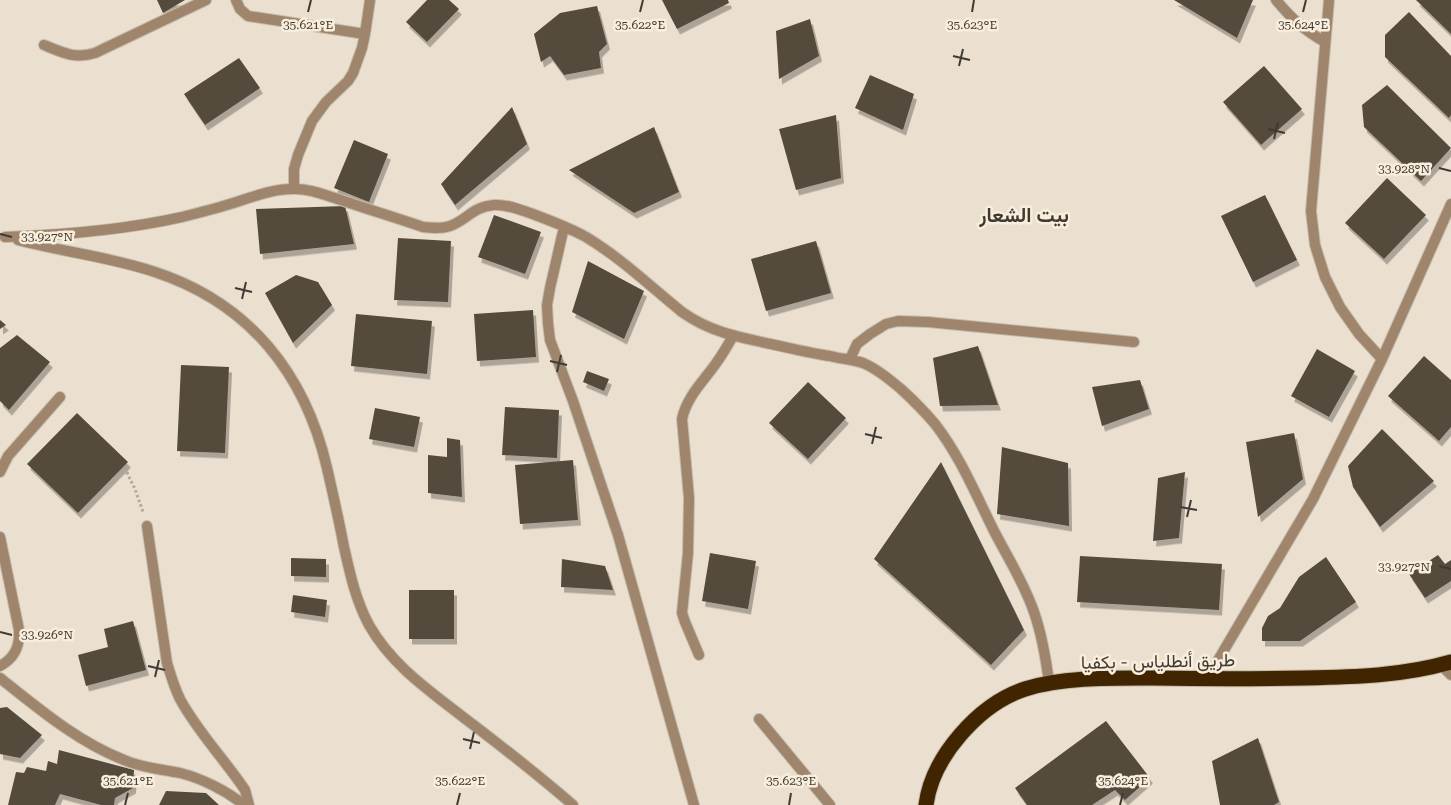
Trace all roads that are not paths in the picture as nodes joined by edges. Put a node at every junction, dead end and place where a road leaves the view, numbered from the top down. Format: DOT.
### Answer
graph roads {
  1 [pos="206,0"];
  2 [pos="236,0"];
  3 [pos="370,0"];
  4 [pos="1276,0"];
  5 [pos="1329,0"];
  6 [pos="365,34"];
  7 [pos="1325,42"];
  8 [pos="44,45"];
  9 [pos="294,188"];
  10 [pos="1451,204"];
  11 [pos="564,226"];
  12 [pos="3,236"];
  13 [pos="733,336"];
  14 [pos="1134,342"];
  15 [pos="1382,358"];
  16 [pos="850,359"];
  17 [pos="60,397"];
  18 [pos="0,472"];
  19 [pos="147,526"];
  20 [pos="0,537"];
  21 [pos="699,655"];
  22 [pos="0,666"];
  23 [pos="1448,667"];
  24 [pos="0,678"];
  25 [pos="1207,679"];
  26 [pos="1049,683"];
  27 [pos="759,719"];
  28 [pos="244,805"];
  29 [pos="249,805"];
  30 [pos="573,805"];
  31 [pos="694,805"];
  32 [pos="830,805"];
  33 [pos="926,805"];
  1 -- 8 [label="street"];
  2 -- 6 [label="street"];
  3 -- 6 [label="street"];
  4 -- 7 [label="street"];
  5 -- 7 [label="street"];
  6 -- 9 [label="street"];
  7 -- 15 [label="street"];
  9 -- 11 [label="street"];
  9 -- 12 [label="street"];
  10 -- 15 [label="street"];
  11 -- 13 [label="street"];
  11 -- 31 [label="street"];
  12 -- 30 [label="street"];
  13 -- 16 [label="street"];
  13 -- 21 [label="street"];
  14 -- 16 [label="street"];
  15 -- 25 [label="street"];
  16 -- 26 [label="street"];
  17 -- 18 [label="street"];
  19 -- 29 [label="street"];
  20 -- 22 [label="street"];
  23 -- 25 [label="highway, طريق أنطلياس - بكفيا"];
  24 -- 28 [label="street"];
  25 -- 26 [label="highway, طريق أنطلياس - بكفيا"];
  26 -- 33 [label="highway, طريق أنطلياس - بكفيا"];
  27 -- 32 [label="street"];
}
